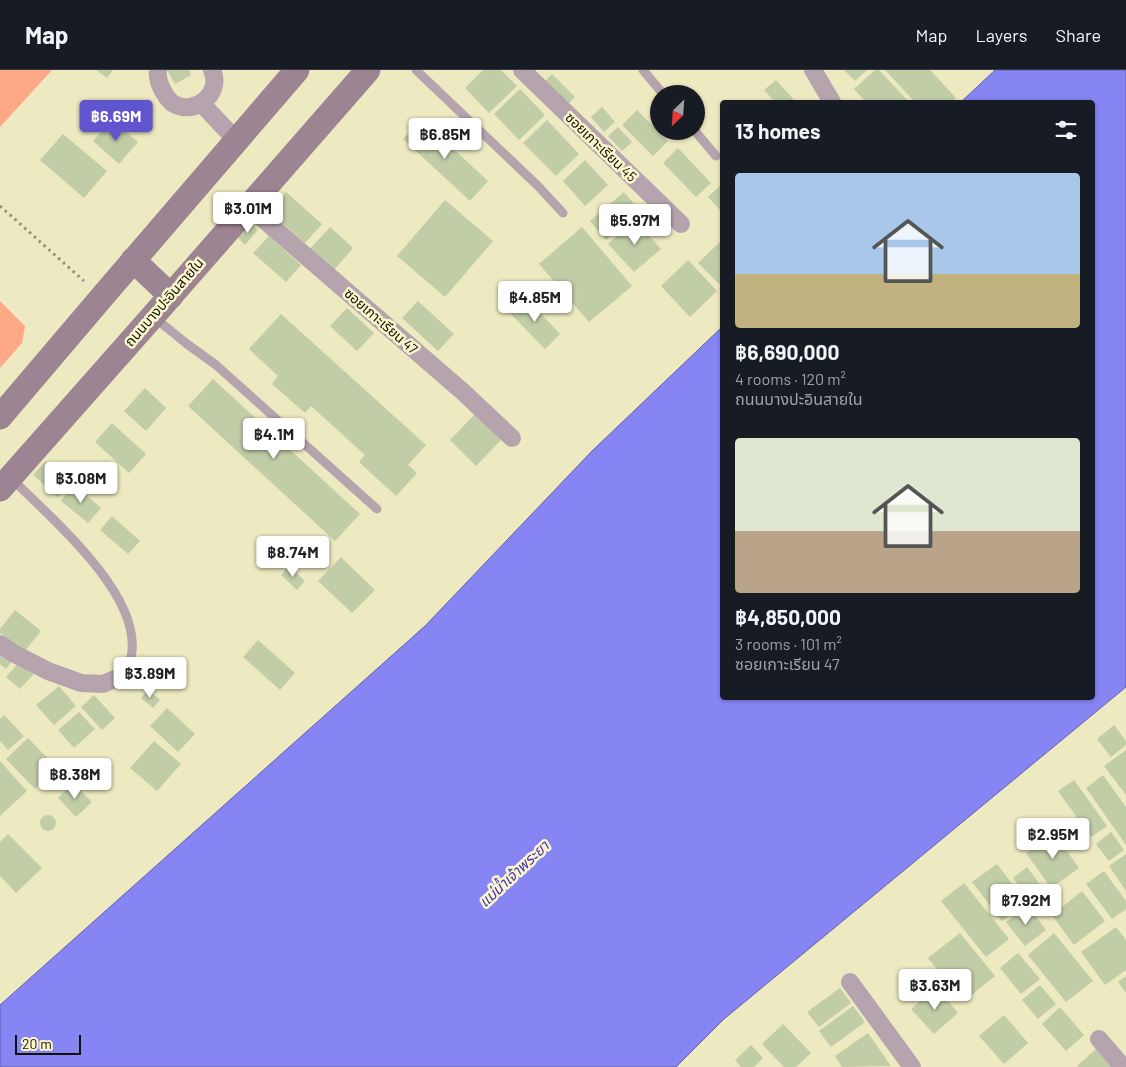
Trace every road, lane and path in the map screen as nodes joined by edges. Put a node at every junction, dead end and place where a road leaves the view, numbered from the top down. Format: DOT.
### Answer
graph roads {
  1 [pos="158,70"];
  2 [pos="212,70"];
  3 [pos="297,70"];
  4 [pos="368,70"];
  5 [pos="416,70"];
  6 [pos="643,70"];
  7 [pos="813,70"];
  8 [pos="532,73"];
  9 [pos="656,85"];
  10 [pos="831,100"];
  11 [pos="202,104"];
  12 [pos="236,140"];
  13 [pos="703,140"];
  14 [pos="716,156"];
  15 [pos="0,206"];
  16 [pos="248,206"];
  17 [pos="563,213"];
  18 [pos="681,224"];
  19 [pos="133,260"];
  20 [pos="102,296"];
  21 [pos="170,296"];
  22 [pos="153,316"];
  23 [pos="0,417"];
  24 [pos="512,438"];
  25 [pos="5,483"];
  26 [pos="377,508"];
  27 [pos="0,644"];
  28 [pos="122,676"];
  29 [pos="850,982"];
  30 [pos="1099,1039"];
  31 [pos="912,1067"];
  32 [pos="1123,1067"];
  1 -- 11 [label="street"];
  2 -- 11 [label="street"];
  3 -- 12 [label="main road"];
  4 -- 16 [label="main road, ถนนบางปะอินสายใน"];
  5 -- 17 [label="lane"];
  6 -- 9 [label="lane"];
  7 -- 10 [label="street"];
  8 -- 18 [label="street, ซอยเกาะเรียน 45"];
  11 -- 12 [label="street"];
  12 -- 19 [label="main road"];
  13 -- 14 [label="lane"];
  15 -- 20 [label="path"];
  16 -- 21 [label="main road, ถนนบางปะอินสายใน"];
  16 -- 24 [label="street, ซอยเกาะเรียน 47"];
  19 -- 20 [label="main road"];
  19 -- 21 [label="main road"];
  20 -- 23 [label="main road"];
  21 -- 22 [label="main road, ถนนบางปะอินสายใน"];
  22 -- 25 [label="main road, ถนนบางปะอินสายใน"];
  22 -- 26 [label="lane"];
  25 -- 28 [label="lane"];
  27 -- 28 [label="street"];
  29 -- 31 [label="street"];
  30 -- 32 [label="street"];
}
